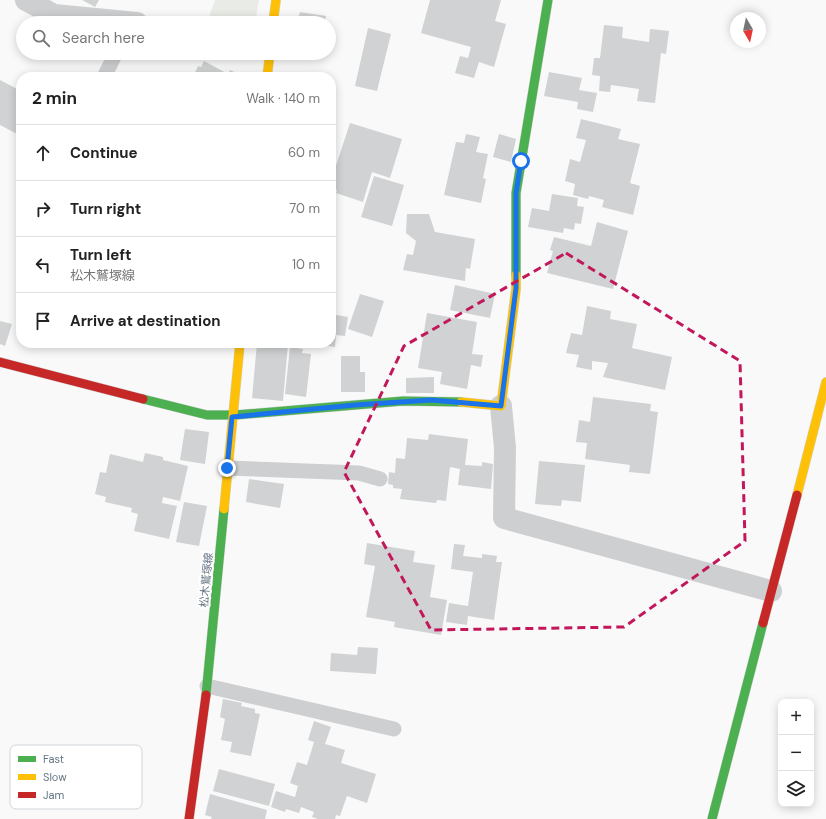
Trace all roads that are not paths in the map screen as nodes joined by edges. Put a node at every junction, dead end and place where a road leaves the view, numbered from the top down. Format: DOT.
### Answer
graph roads {
  1 [pos="26,0"];
  2 [pos="276,0"];
  3 [pos="548,0"];
  4 [pos="64,16"];
  5 [pos="274,16"];
  6 [pos="112,60"];
  7 [pos="269,60"];
  8 [pos="106,72"];
  9 [pos="268,72"];
  10 [pos="239,348"];
  11 [pos="0,362"];
  12 [pos="826,382"];
  13 [pos="501,406"];
  14 [pos="232,417"];
  15 [pos="227,468"];
  16 [pos="380,479"];
  17 [pos="771,591"];
  18 [pos="207,686"];
  19 [pos="394,729"];
  20 [pos="189,819"];
  21 [pos="712,819"];
  1 -- 4 [label="street"];
  2 -- 5 [label="street"];
  3 -- 13 [label="street"];
  6 -- 8 [label="lane"];
  7 -- 9 [label="street"];
  10 -- 14 [label="street, 松木鷲塚線"];
  11 -- 14 [label="street"];
  12 -- 17 [label="street"];
  13 -- 14 [label="street"];
  13 -- 17 [label="street"];
  14 -- 15 [label="street, 松木鷲塚線"];
  15 -- 16 [label="lane"];
  15 -- 18 [label="street, 松木鷲塚線"];
  17 -- 21 [label="street"];
  18 -- 19 [label="lane"];
  18 -- 20 [label="street, 松木鷲塚線"];
}
